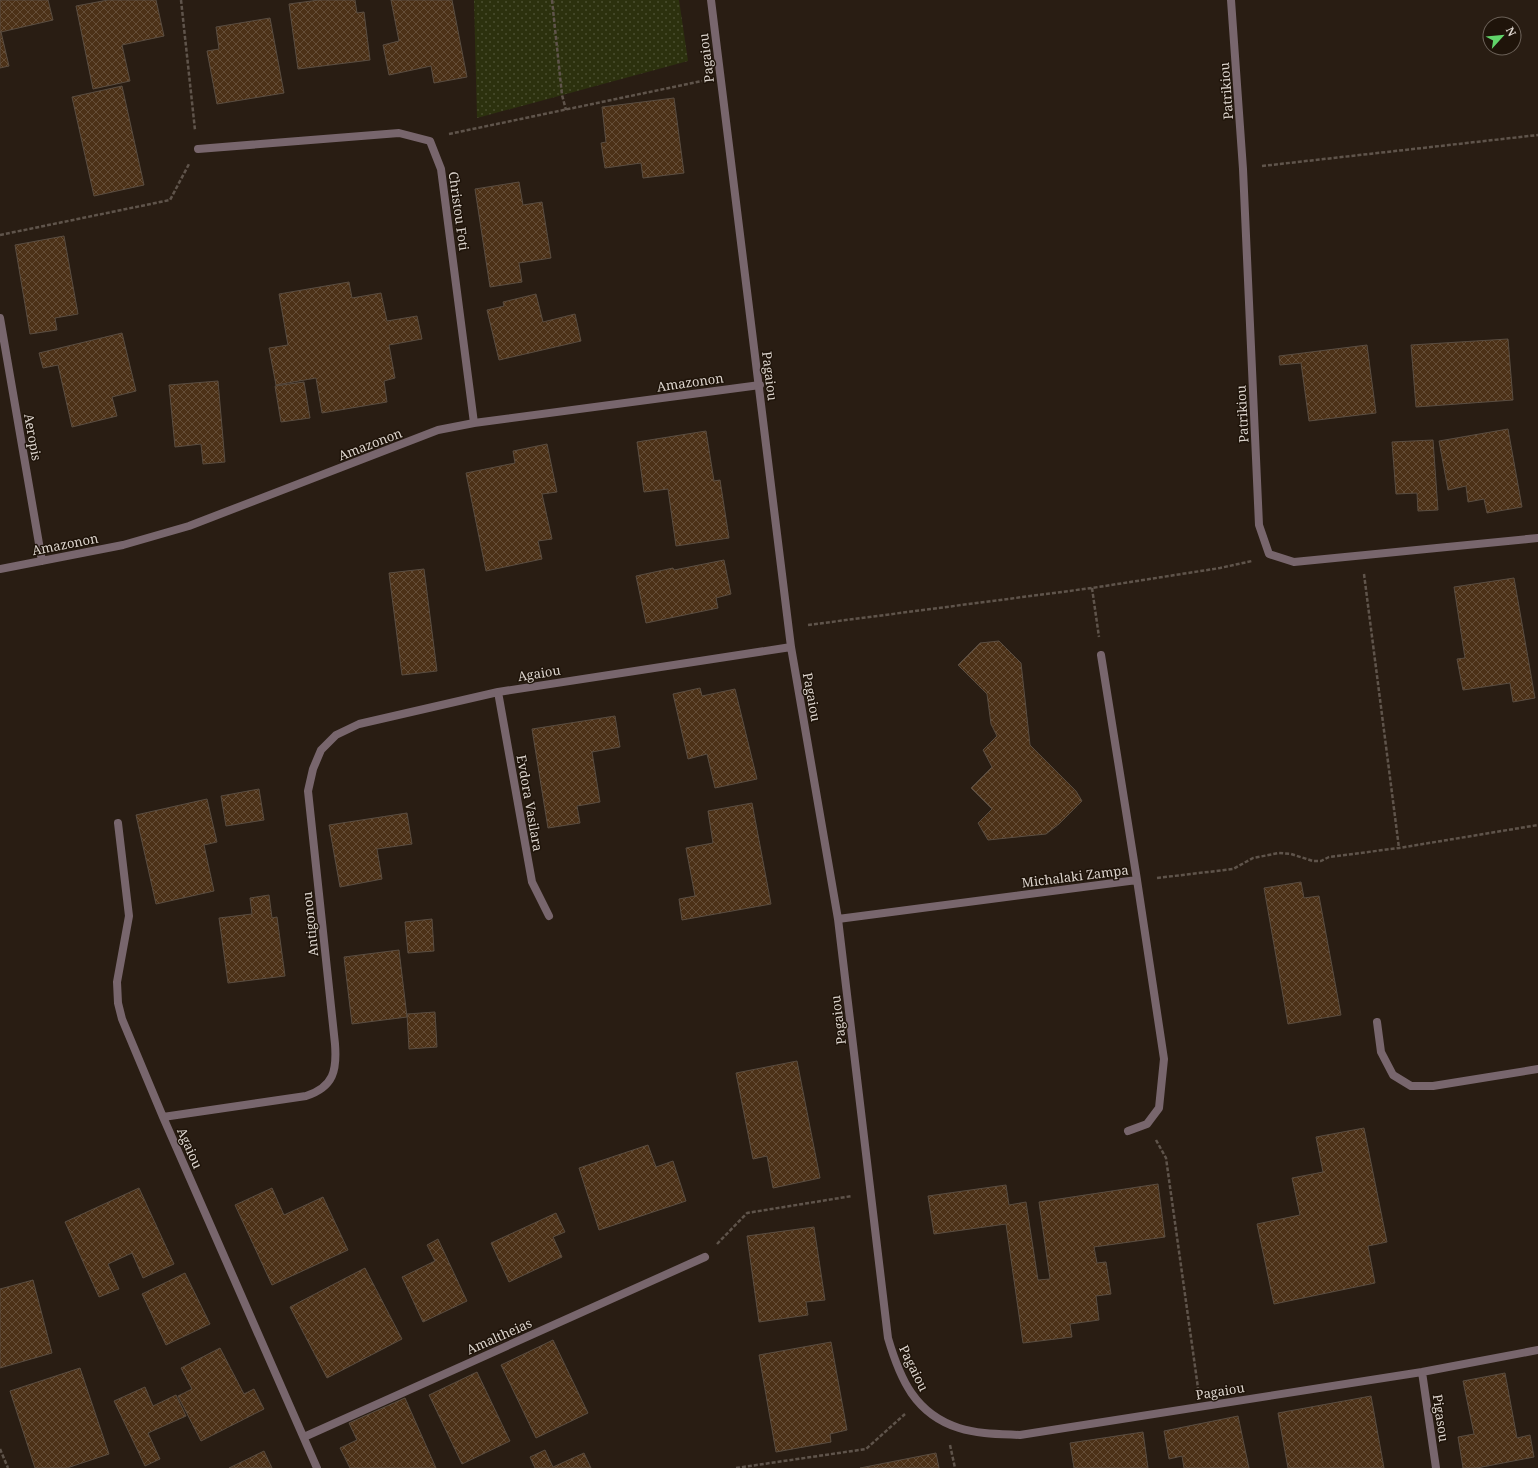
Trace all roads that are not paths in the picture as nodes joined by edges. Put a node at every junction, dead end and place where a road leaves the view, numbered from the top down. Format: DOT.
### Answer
graph roads {
  1 [pos="711,0"];
  2 [pos="1231,0"];
  3 [pos="198,149"];
  4 [pos="0,318"];
  5 [pos="760,385"];
  6 [pos="474,423"];
  7 [pos="1538,538"];
  8 [pos="42,561"];
  9 [pos="0,569"];
  10 [pos="791,647"];
  11 [pos="1101,655"];
  12 [pos="498,692"];
  13 [pos="313,769"];
  14 [pos="118,823"];
  15 [pos="1137,880"];
  16 [pos="549,916"];
  17 [pos="838,919"];
  18 [pos="1377,1022"];
  19 [pos="1538,1069"];
  20 [pos="163,1117"];
  21 [pos="1128,1131"];
  22 [pos="705,1256"];
  23 [pos="1538,1350"];
  24 [pos="1422,1372"];
  25 [pos="304,1437"];
  26 [pos="317,1468"];
  27 [pos="1436,1468"];
  1 -- 5 [label="street, Pagaiou"];
  2 -- 7 [label="street, Patrikiou"];
  3 -- 6 [label="street, Christou Foti"];
  4 -- 8 [label="street, Aeropis"];
  5 -- 6 [label="street, Amazonon"];
  5 -- 10 [label="street, Pagaiou"];
  6 -- 8 [label="street, Amazonon"];
  8 -- 9 [label="street, Amazonon"];
  10 -- 12 [label="street, Agaiou"];
  10 -- 17 [label="street, Pagaiou"];
  11 -- 15 [label="street, Michalaki Zampa"];
  12 -- 13 [label="street, Agaiou"];
  12 -- 16 [label="street, Evdora Vasilara"];
  13 -- 20 [label="street, Antigonou"];
  14 -- 20 [label="street, Agaiou"];
  15 -- 17 [label="street, Michalaki Zampa"];
  15 -- 21 [label="street"];
  17 -- 24 [label="street, Pagaiou"];
  18 -- 19 [label="street"];
  20 -- 25 [label="street, Agaiou"];
  22 -- 25 [label="street, Amaltheias"];
  23 -- 24 [label="street, Pagaiou"];
  24 -- 27 [label="street, Pigasou"];
  25 -- 26 [label="street, Agaiou"];
}
